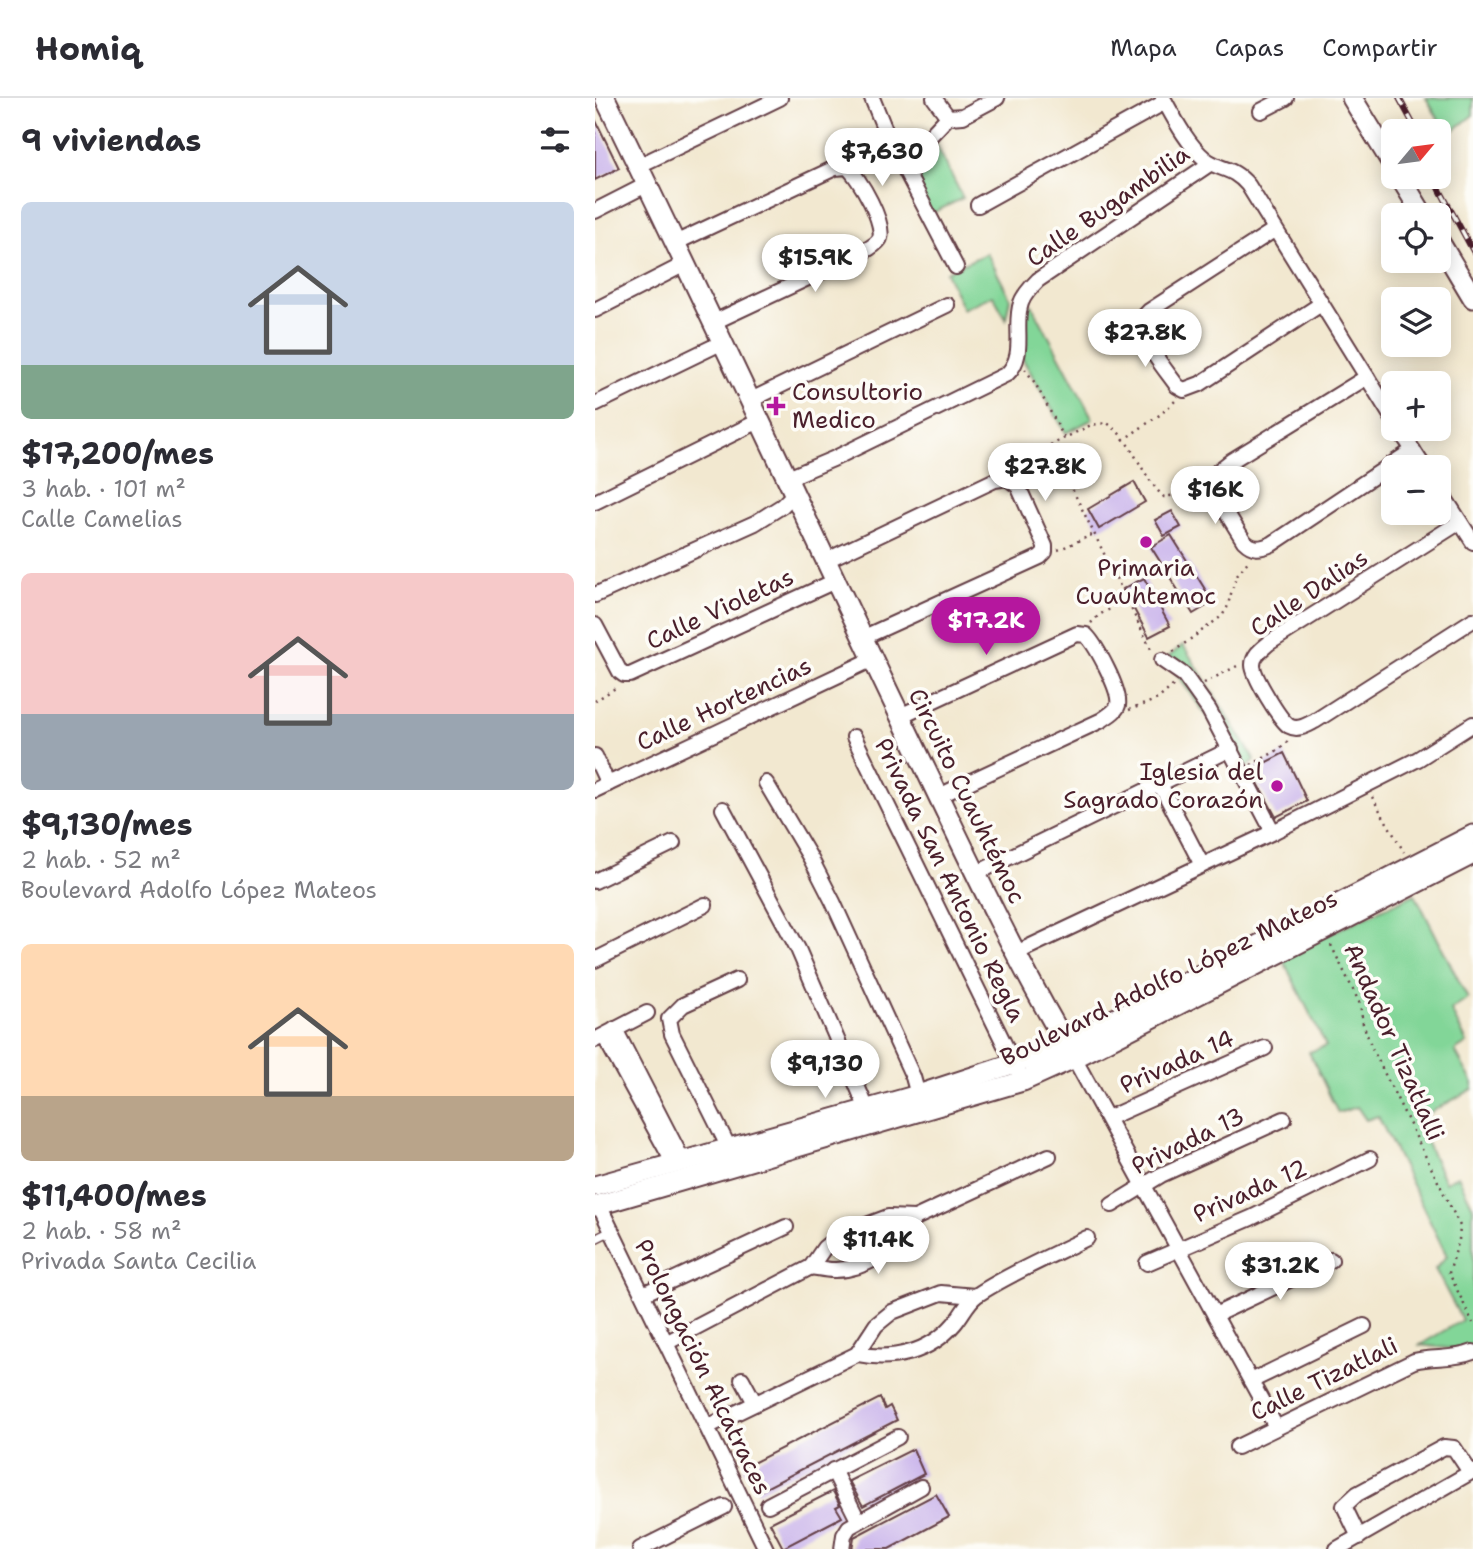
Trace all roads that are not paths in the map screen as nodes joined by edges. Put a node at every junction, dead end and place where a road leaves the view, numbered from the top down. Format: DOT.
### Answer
graph roads {
  1 [pos="605,98"];
  2 [pos="779,98"];
  3 [pos="872,98"];
  4 [pos="934,98"];
  5 [pos="997,98"];
  6 [pos="1286,98"];
  7 [pos="1352,98"];
  8 [pos="1164,100"];
  9 [pos="1261,111"];
  10 [pos="948,117"];
  11 [pos="1381,145"];
  12 [pos="896,152"];
  13 [pos="1211,163"];
  14 [pos="638,166"];
  15 [pos="648,184"];
  16 [pos="978,205"];
  17 [pos="595,211"];
  18 [pos="1274,230"];
  19 [pos="675,243"];
  20 [pos="1451,261"];
  21 [pos="685,264"];
  22 [pos="956,267"];
  23 [pos="1473,298"];
  24 [pos="1321,304"];
  25 [pos="947,305"];
  26 [pos="595,310"];
  27 [pos="714,323"];
  28 [pos="723,342"];
  29 [pos="1367,377"];
  30 [pos="751,400"];
  31 [pos="1381,400"];
  32 [pos="595,404"];
  33 [pos="761,420"];
  34 [pos="1407,441"];
  35 [pos="1413,450"];
  36 [pos="1416,455"];
  37 [pos="792,485"];
  38 [pos="595,502"];
  39 [pos="1451,508"];
  40 [pos="1460,523"];
  41 [pos="1473,542"];
  42 [pos="825,561"];
  43 [pos="835,581"];
  44 [pos="595,595"];
  45 [pos="1473,620"];
  46 [pos="595,625"];
  47 [pos="862,638"];
  48 [pos="873,659"];
  49 [pos="1162,660"];
  50 [pos="900,716"];
  51 [pos="1473,724"];
  52 [pos="853,737"];
  53 [pos="1231,749"];
  54 [pos="595,756"];
  55 [pos="766,783"];
  56 [pos="1160,784"];
  57 [pos="601,787"];
  58 [pos="939,796"];
  59 [pos="723,809"];
  60 [pos="1273,832"];
  61 [pos="1473,835"];
  62 [pos="673,843"];
  63 [pos="1473,854"];
  64 [pos="1202,865"];
  65 [pos="977,873"];
  66 [pos="595,881"];
  67 [pos="705,905"];
  68 [pos="1352,906"];
  69 [pos="1016,953"];
  70 [pos="595,960"];
  71 [pos="737,980"];
  72 [pos="647,1013"];
  73 [pos="605,1035"];
  74 [pos="1265,1048"];
  75 [pos="1070,1052"];
  76 [pos="1019,1073"];
  77 [pos="918,1095"];
  78 [pos="867,1109"];
  79 [pos="1108,1118"];
  80 [pos="1284,1119"];
  81 [pos="729,1148"];
  82 [pos="1048,1156"];
  83 [pos="1370,1159"];
  84 [pos="679,1162"];
  85 [pos="1144,1185"];
  86 [pos="596,1199"];
  87 [pos="1112,1205"];
  88 [pos="915,1218"];
  89 [pos="786,1227"];
  90 [pos="612,1230"];
  91 [pos="1087,1238"];
  92 [pos="595,1239"];
  93 [pos="1178,1248"];
  94 [pos="1331,1259"];
  95 [pos="1147,1263"];
  96 [pos="811,1267"];
  97 [pos="643,1294"];
  98 [pos="975,1296"];
  99 [pos="1215,1315"];
  100 [pos="1364,1326"];
  101 [pos="666,1343"];
  102 [pos="1473,1352"];
  103 [pos="857,1354"];
  104 [pos="742,1379"];
  105 [pos="1251,1381"];
  106 [pos="755,1403"];
  107 [pos="707,1427"];
  108 [pos="1276,1427"];
  109 [pos="898,1437"];
  110 [pos="1237,1447"];
  111 [pos="833,1470"];
  112 [pos="1472,1472"];
  113 [pos="921,1487"];
  114 [pos="768,1505"];
  115 [pos="724,1507"];
  116 [pos="858,1520"];
  117 [pos="1359,1537"];
  118 [pos="640,1549"];
  119 [pos="766,1549"];
  120 [pos="842,1549"];
  121 [pos="1337,1549"];
  1 -- 14 [label="street, Circuito Cuauhtémoc"];
  2 -- 14 [label="street"];
  3 -- 12 [label="street"];
  4 -- 10 [label="street"];
  5 -- 10 [label="street"];
  6 -- 9 [label="street"];
  7 -- 11 [label="street"];
  8 -- 13 [label="street"];
  8 -- 16 [label="street"];
  10 -- 12 [label="street"];
  12 -- 22 [label="street"];
  13 -- 18 [label="street"];
  13 -- 37 [label="street, Calle Bugambilia"];
  14 -- 15 [label="street, Circuito Cuauhtémoc"];
  15 -- 17 [label="street"];
  15 -- 19 [label="street, Circuito Cuauhtémoc"];
  18 -- 24 [label="street"];
  18 -- 24 [label="street"];
  19 -- 21 [label="street, Circuito Cuauhtémoc"];
  19 -- 27 [label="street"];
  20 -- 23 [label="street"];
  21 -- 26 [label="street"];
  21 -- 27 [label="street, Circuito Cuauhtémoc"];
  24 -- 29 [label="street"];
  25 -- 30 [label="street"];
  27 -- 28 [label="street, Circuito Cuauhtémoc"];
  28 -- 30 [label="street, Circuito Cuauhtémoc"];
  28 -- 32 [label="street"];
  29 -- 31 [label="street"];
  29 -- 35 [label="street"];
  30 -- 33 [label="street, Circuito Cuauhtémoc"];
  33 -- 37 [label="street, Circuito Cuauhtémoc"];
  33 -- 38 [label="street"];
  34 -- 35 [label="street"];
  35 -- 36 [label="street"];
  37 -- 42 [label="street, Circuito Cuauhtémoc"];
  37 -- 44 [label="street"];
  39 -- 40 [label="street"];
  40 -- 41 [label="street"];
  40 -- 45 [label="street, Calle Dalias"];
  42 -- 43 [label="street, Circuito Cuauhtémoc"];
  42 -- 47 [label="street"];
  43 -- 46 [label="street, Calle Violetas"];
  43 -- 47 [label="street, Circuito Cuauhtémoc"];
  47 -- 48 [label="street, Circuito Cuauhtémoc"];
  48 -- 50 [label="street, Circuito Cuauhtémoc"];
  48 -- 57 [label="street, Calle Hortencias"];
  49 -- 53 [label="street"];
  50 -- 58 [label="street, Circuito Cuauhtémoc"];
  50 -- 58 [label="street"];
  51 -- 60 [label="street"];
  52 -- 76 [label="street, Privada San Antonio Regla"];
  53 -- 56 [label="street"];
  53 -- 60 [label="street"];
  54 -- 57 [label="street"];
  55 -- 77 [label="street"];
  56 -- 64 [label="street"];
  56 -- 65 [label="street"];
  58 -- 65 [label="street, Circuito Cuauhtémoc"];
  59 -- 78 [label="street"];
  60 -- 64 [label="street"];
  61 -- 68 [label="street, Boulevard Adolfo López Mateos"];
  62 -- 66 [label="street"];
  63 -- 68 [label="street, Boulevard Adolfo López Mateos"];
  64 -- 69 [label="street"];
  65 -- 69 [label="street, Circuito Cuauhtémoc"];
  67 -- 70 [label="street"];
  68 -- 75 [label="street, Boulevard Adolfo López Mateos"];
  68 -- 75 [label="street, Boulevard Adolfo López Mateos"];
  69 -- 75 [label="street, Circuito Cuauhtémoc"];
  71 -- 81 [label="street"];
  72 -- 73 [label="street"];
  73 -- 84 [label="street"];
  74 -- 79 [label="street, Privada 14"];
  75 -- 76 [label="street, Boulevard Adolfo López Mateos"];
  75 -- 79 [label="street"];
  76 -- 77 [label="street, Boulevard Adolfo López Mateos"];
  76 -- 86 [label="street, Boulevard Adolfo López Mateos"];
  77 -- 78 [label="street, Boulevard Adolfo López Mateos"];
  78 -- 81 [label="street, Boulevard Adolfo López Mateos"];
  79 -- 85 [label="street"];
  80 -- 85 [label="street, Privada 13"];
  81 -- 84 [label="street, Boulevard Adolfo López Mateos"];
  82 -- 88 [label="street"];
  83 -- 93 [label="street, Privada 12"];
  84 -- 86 [label="street, Boulevard Adolfo López Mateos"];
  85 -- 87 [label="street, Privada 13"];
  85 -- 93 [label="street"];
  86 -- 90 [label="street, Prolongación Alcatraces"];
  88 -- 96 [label="street"];
  88 -- 96 [label="street"];
  89 -- 97 [label="street"];
  90 -- 92 [label="lane"];
  90 -- 97 [label="street, Prolongación Alcatraces"];
  91 -- 98 [label="street"];
  93 -- 95 [label="street, Privada 12"];
  93 -- 99 [label="street"];
  94 -- 99 [label="street"];
  96 -- 101 [label="street"];
  97 -- 101 [label="street, Prolongación Alcatraces"];
  98 -- 103 [label="street"];
  98 -- 103 [label="street"];
  99 -- 105 [label="street"];
  100 -- 105 [label="street"];
  101 -- 107 [label="street, Prolongación Alcatraces"];
  102 -- 108 [label="street, Calle Tizatlali"];
  103 -- 106 [label="street"];
  104 -- 106 [label="street"];
  105 -- 108 [label="street"];
  106 -- 107 [label="street"];
  107 -- 119 [label="street, Prolongación Alcatraces"];
  108 -- 110 [label="street, Calle Tizatlali"];
  109 -- 111 [label="street"];
  111 -- 114 [label="street"];
  111 -- 116 [label="street"];
  112 -- 117 [label="street"];
  112 -- 117 [label="street"];
  113 -- 116 [label="street"];
  115 -- 118 [label="street"];
  116 -- 120 [label="street"];
  117 -- 121 [label="street"];
}
